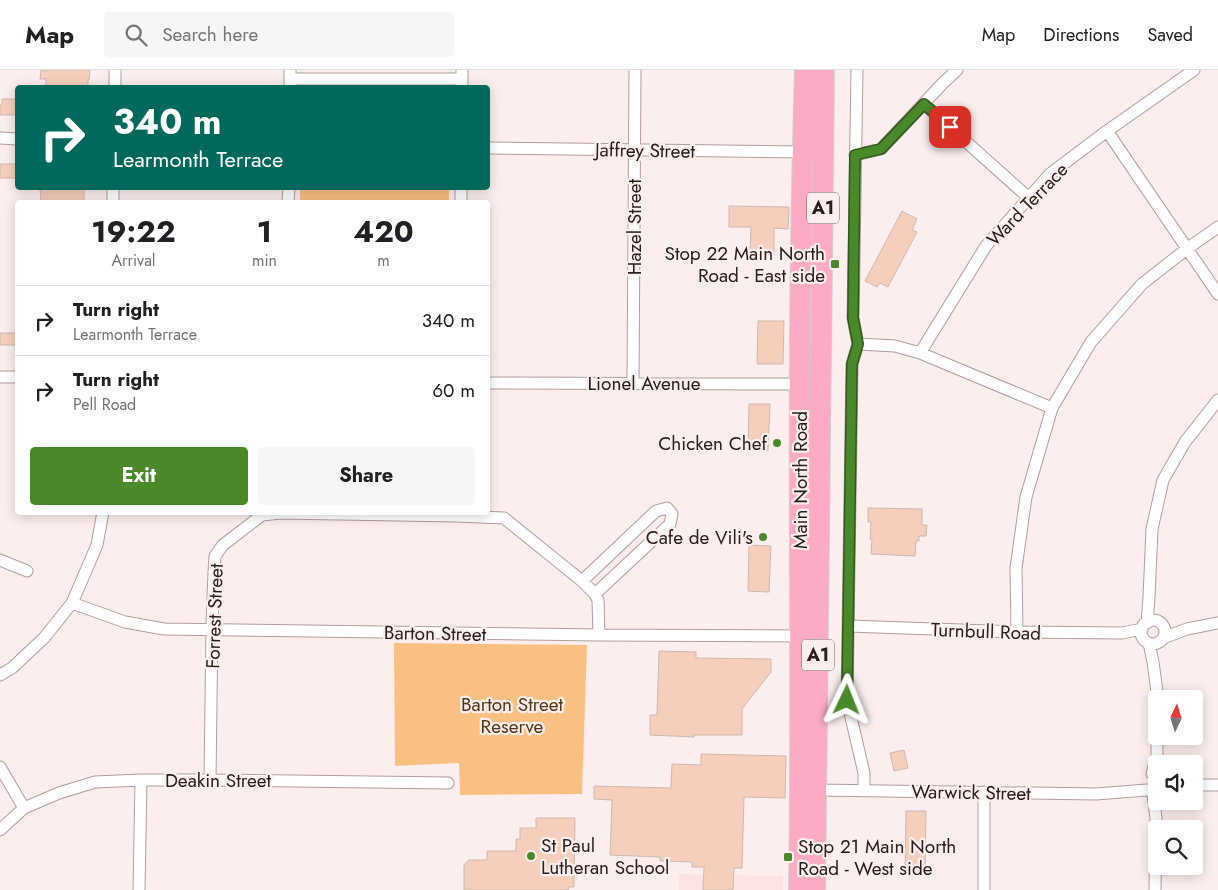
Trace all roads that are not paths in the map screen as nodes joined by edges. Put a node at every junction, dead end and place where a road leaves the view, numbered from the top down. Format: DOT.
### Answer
graph roads {
  1 [pos="115,70"];
  2 [pos="635,70"];
  3 [pos="805,70"];
  4 [pos="824,70"];
  5 [pos="857,70"];
  6 [pos="957,70"];
  7 [pos="1190,71"];
  8 [pos="290,79"];
  9 [pos="462,79"];
  10 [pos="115,85"];
  11 [pos="924,104"];
  12 [pos="1107,131"];
  13 [pos="0,138"];
  14 [pos="15,139"];
  15 [pos="490,148"];
  16 [pos="635,150"];
  17 [pos="803,152"];
  18 [pos="823,152"];
  19 [pos="855,155"];
  20 [pos="1029,198"];
  21 [pos="1218,228"];
  22 [pos="1188,248"];
  23 [pos="1218,294"];
  24 [pos="858,344"];
  25 [pos="920,353"];
  26 [pos="0,377"];
  27 [pos="15,377"];
  28 [pos="490,383"];
  29 [pos="633,383"];
  30 [pos="800,384"];
  31 [pos="1218,400"];
  32 [pos="1052,408"];
  33 [pos="102,515"];
  34 [pos="262,515"];
  35 [pos="470,515"];
  36 [pos="0,560"];
  37 [pos="27,571"];
  38 [pos="582,581"];
  39 [pos="595,594"];
  40 [pos="72,603"];
  41 [pos="1218,623"];
  42 [pos="849,626"];
  43 [pos="212,631"];
  44 [pos="1017,632"];
  45 [pos="1152,633"];
  46 [pos="599,635"];
  47 [pos="801,636"];
  48 [pos="0,675"];
  49 [pos="1157,690"];
  50 [pos="0,767"];
  51 [pos="141,780"];
  52 [pos="210,780"];
  53 [pos="448,783"];
  54 [pos="1203,784"];
  55 [pos="1218,785"];
  56 [pos="1148,788"];
  57 [pos="809,790"];
  58 [pos="864,791"];
  59 [pos="984,792"];
  60 [pos="24,808"];
  61 [pos="1155,810"];
  62 [pos="0,830"];
  63 [pos="139,890"];
  64 [pos="799,890"];
  65 [pos="815,890"];
  66 [pos="984,890"];
  67 [pos="1155,890"];
  1 -- 10 [label="street"];
  2 -- 16 [label="street, Hazel Street"];
  3 -- 17 [label="highway, Main North Road / A1"];
  4 -- 18 [label="highway, Main North Road / A1"];
  5 -- 19 [label="street"];
  6 -- 11 [label="street"];
  7 -- 12 [label="street, Ward Terrace"];
  8 -- 9 [label="street"];
  11 -- 19 [label="street"];
  11 -- 20 [label="street"];
  12 -- 20 [label="street, Ward Terrace"];
  12 -- 22 [label="street"];
  13 -- 14 [label="street"];
  15 -- 16 [label="street, Jaffrey Street"];
  16 -- 17 [label="street, Jaffrey Street"];
  16 -- 29 [label="street, Hazel Street"];
  17 -- 18 [label="highway"];
  17 -- 30 [label="highway, Main North Road / A1"];
  18 -- 57 [label="highway, Main North Road / A1"];
  19 -- 24 [label="street"];
  20 -- 25 [label="street, Ward Terrace"];
  21 -- 22 [label="street"];
  22 -- 23 [label="street"];
  22 -- 32 [label="street"];
  24 -- 25 [label="street"];
  24 -- 42 [label="street"];
  25 -- 32 [label="street"];
  26 -- 27 [label="street"];
  28 -- 29 [label="street, Lionel Avenue"];
  29 -- 30 [label="street, Lionel Avenue"];
  30 -- 47 [label="highway, Main North Road / A1"];
  31 -- 45 [label="street"];
  32 -- 44 [label="street"];
  33 -- 40 [label="street"];
  34 -- 43 [label="street, Forrest Street"];
  35 -- 38 [label="street, Forrest Street"];
  36 -- 37 [label="street"];
  38 -- 39 [label="street, Forrest Street"];
  38 -- 39 [label="street"];
  39 -- 46 [label="street"];
  40 -- 43 [label="street, Barton Street"];
  40 -- 48 [label="street"];
  41 -- 45 [label="street, Turnbull Road"];
  42 -- 44 [label="street, Turnbull Road"];
  42 -- 58 [label="street"];
  43 -- 46 [label="street, Barton Street"];
  43 -- 52 [label="street, Forrest Street"];
  44 -- 45 [label="street, Turnbull Road"];
  45 -- 49 [label="street"];
  46 -- 47 [label="street, Barton Street"];
  47 -- 57 [label="highway, Main North Road / A1"];
  50 -- 60 [label="street"];
  51 -- 52 [label="street, Deakin Street"];
  51 -- 60 [label="street, Deakin Street"];
  51 -- 63 [label="street"];
  52 -- 53 [label="street, Deakin Street"];
  54 -- 55 [label="street"];
  56 -- 59 [label="street, Warwick Street"];
  57 -- 58 [label="street, Warwick Street"];
  57 -- 64 [label="highway, Main North Road / A1"];
  57 -- 65 [label="highway, Main North Road / A1"];
  58 -- 59 [label="street, Warwick Street"];
  59 -- 66 [label="street"];
  60 -- 62 [label="street, Deakin Street"];
  61 -- 67 [label="street"];
}
